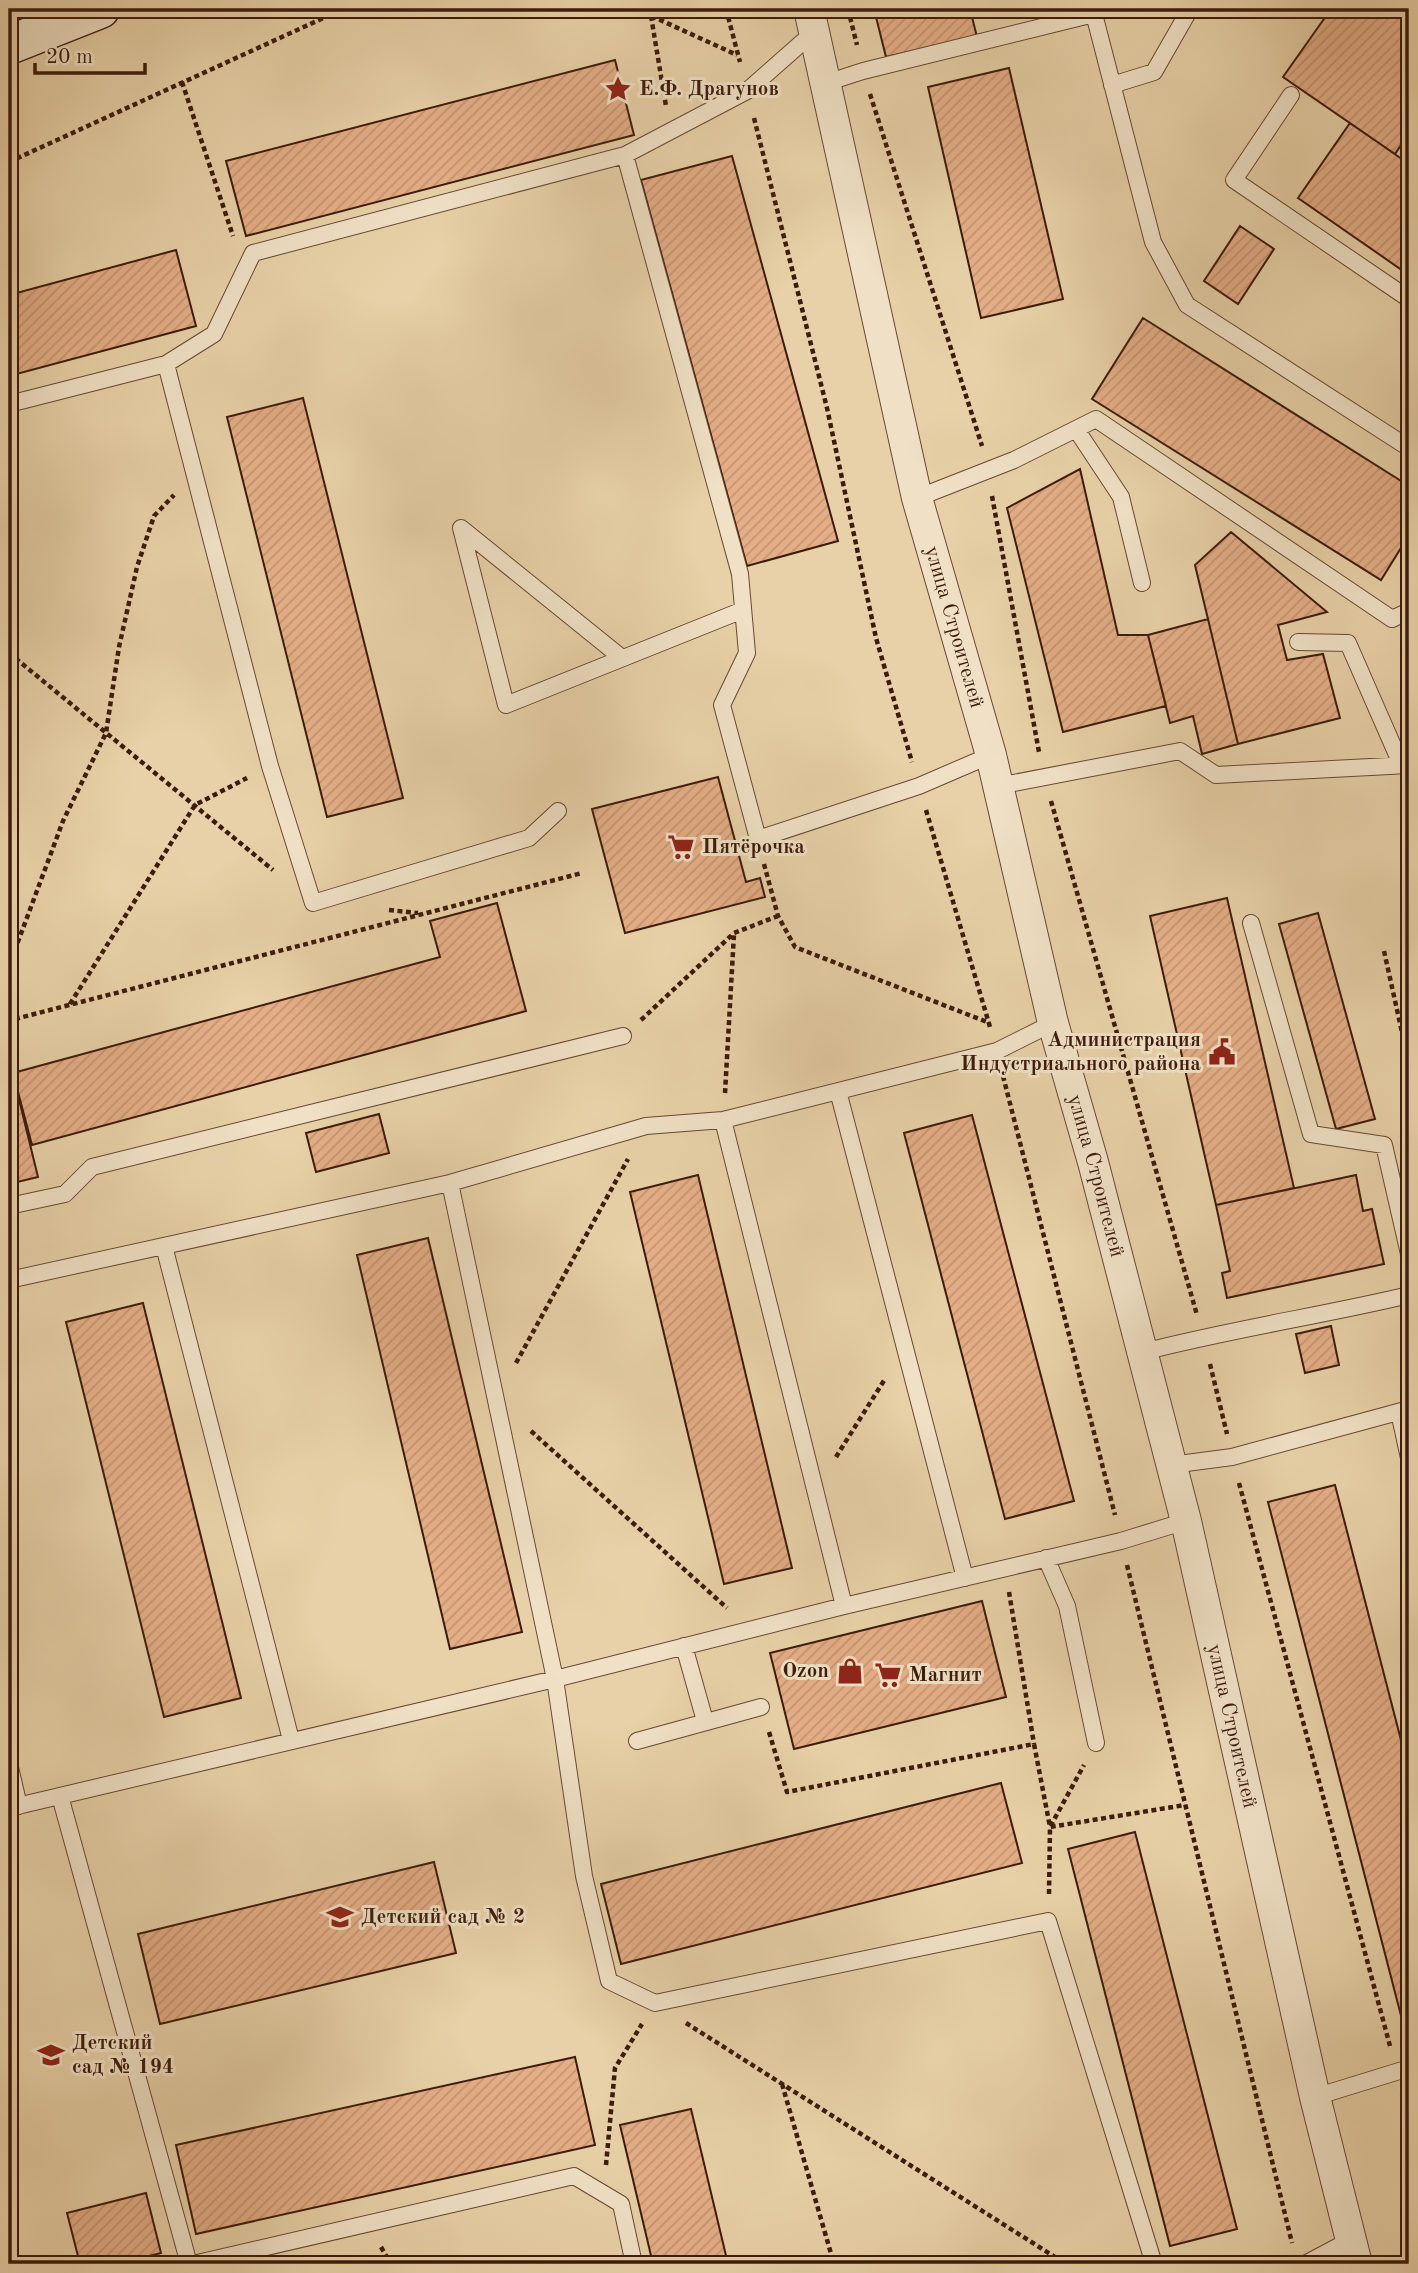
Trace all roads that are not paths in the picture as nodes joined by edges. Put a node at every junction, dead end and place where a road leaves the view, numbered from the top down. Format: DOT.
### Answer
graph roads {
  1 [pos="100,9"];
  2 [pos="1190,9"];
  3 [pos="1096,11"];
  4 [pos="812,20"];
  5 [pos="9,45"];
  6 [pos="826,83"];
  7 [pos="1112,85"];
  8 [pos="1291,95"];
  9 [pos="625,155"];
  10 [pos="1409,299"];
  11 [pos="166,364"];
  12 [pos="9,404"];
  13 [pos="1076,429"];
  14 [pos="1409,448"];
  15 [pos="917,498"];
  16 [pos="1142,583"];
  17 [pos="743,610"];
  18 [pos="1409,611"];
  19 [pos="1298,642"];
  20 [pos="622,658"];
  21 [pos="991,755"];
  22 [pos="1405,765"];
  23 [pos="998,786"];
  24 [pos="558,811"];
  25 [pos="1251,923"];
  26 [pos="1053,1023"];
  27 [pos="623,1036"];
  28 [pos="838,1091"];
  29 [pos="723,1120"];
  30 [pos="450,1183"];
  31 [pos="9,1206"];
  32 [pos="164,1246"];
  33 [pos="1409,1254"];
  34 [pos="9,1280"];
  35 [pos="1409,1294"];
  36 [pos="1143,1352"];
  37 [pos="1404,1411"];
  38 [pos="1409,1458"];
  39 [pos="1171,1465"];
  40 [pos="1186,1521"];
  41 [pos="1046,1558"];
  42 [pos="965,1577"];
  43 [pos="844,1606"];
  44 [pos="684,1646"];
  45 [pos="555,1679"];
  46 [pos="761,1707"];
  47 [pos="705,1721"];
  48 [pos="291,1740"];
  49 [pos="637,1741"];
  50 [pos="1096,1742"];
  51 [pos="9,1763"];
  52 [pos="60,1796"];
  53 [pos="14,1807"];
  54 [pos="1403,2069"];
  55 [pos="1315,2097"];
  56 [pos="1354,2252"];
  57 [pos="191,2264"];
  58 [pos="634,2264"];
  59 [pos="1154,2264"];
  60 [pos="1305,2264"];
  1 -- 5 [label="street"];
  2 -- 7 [label="lane"];
  3 -- 6 [label="lane"];
  3 -- 7 [label="lane"];
  4 -- 6 [label="street, улица Строителей"];
  4 -- 9 [label="lane"];
  6 -- 15 [label="street, улица Строителей"];
  7 -- 14 [label="lane"];
  8 -- 10 [label="lane"];
  9 -- 11 [label="lane"];
  9 -- 17 [label="lane"];
  11 -- 12 [label="lane"];
  11 -- 24 [label="lane"];
  13 -- 15 [label="lane"];
  13 -- 16 [label="lane"];
  13 -- 18 [label="lane"];
  15 -- 21 [label="street, улица Строителей"];
  17 -- 20 [label="lane"];
  17 -- 21 [label="lane"];
  19 -- 22 [label="lane"];
  20 -- 20 [label="lane"];
  21 -- 23 [label="street, улица Строителей"];
  22 -- 23 [label="lane"];
  23 -- 26 [label="street, улица Строителей"];
  25 -- 33 [label="lane"];
  26 -- 28 [label="lane"];
  26 -- 36 [label="street, улица Строителей"];
  27 -- 31 [label="lane"];
  28 -- 29 [label="lane"];
  28 -- 42 [label="lane"];
  29 -- 30 [label="lane"];
  29 -- 43 [label="lane"];
  30 -- 32 [label="lane"];
  30 -- 45 [label="lane"];
  32 -- 34 [label="lane"];
  32 -- 48 [label="lane"];
  35 -- 36 [label="lane"];
  36 -- 39 [label="street, улица Строителей"];
  37 -- 38 [label="lane"];
  37 -- 39 [label="lane"];
  39 -- 40 [label="street, улица Строителей"];
  40 -- 41 [label="lane"];
  40 -- 55 [label="street, улица Строителей"];
  41 -- 42 [label="lane"];
  41 -- 50 [label="lane"];
  42 -- 43 [label="lane"];
  43 -- 44 [label="lane"];
  44 -- 45 [label="lane"];
  44 -- 47 [label="lane"];
  45 -- 48 [label="lane"];
  45 -- 59 [label="lane"];
  46 -- 47 [label="lane"];
  47 -- 49 [label="lane"];
  48 -- 52 [label="lane"];
  51 -- 53 [label="lane"];
  52 -- 53 [label="lane"];
  52 -- 57 [label="lane"];
  54 -- 55 [label="lane"];
  55 -- 56 [label="street, улица Строителей"];
  56 -- 60 [label="lane"];
  57 -- 58 [label="lane"];
}
